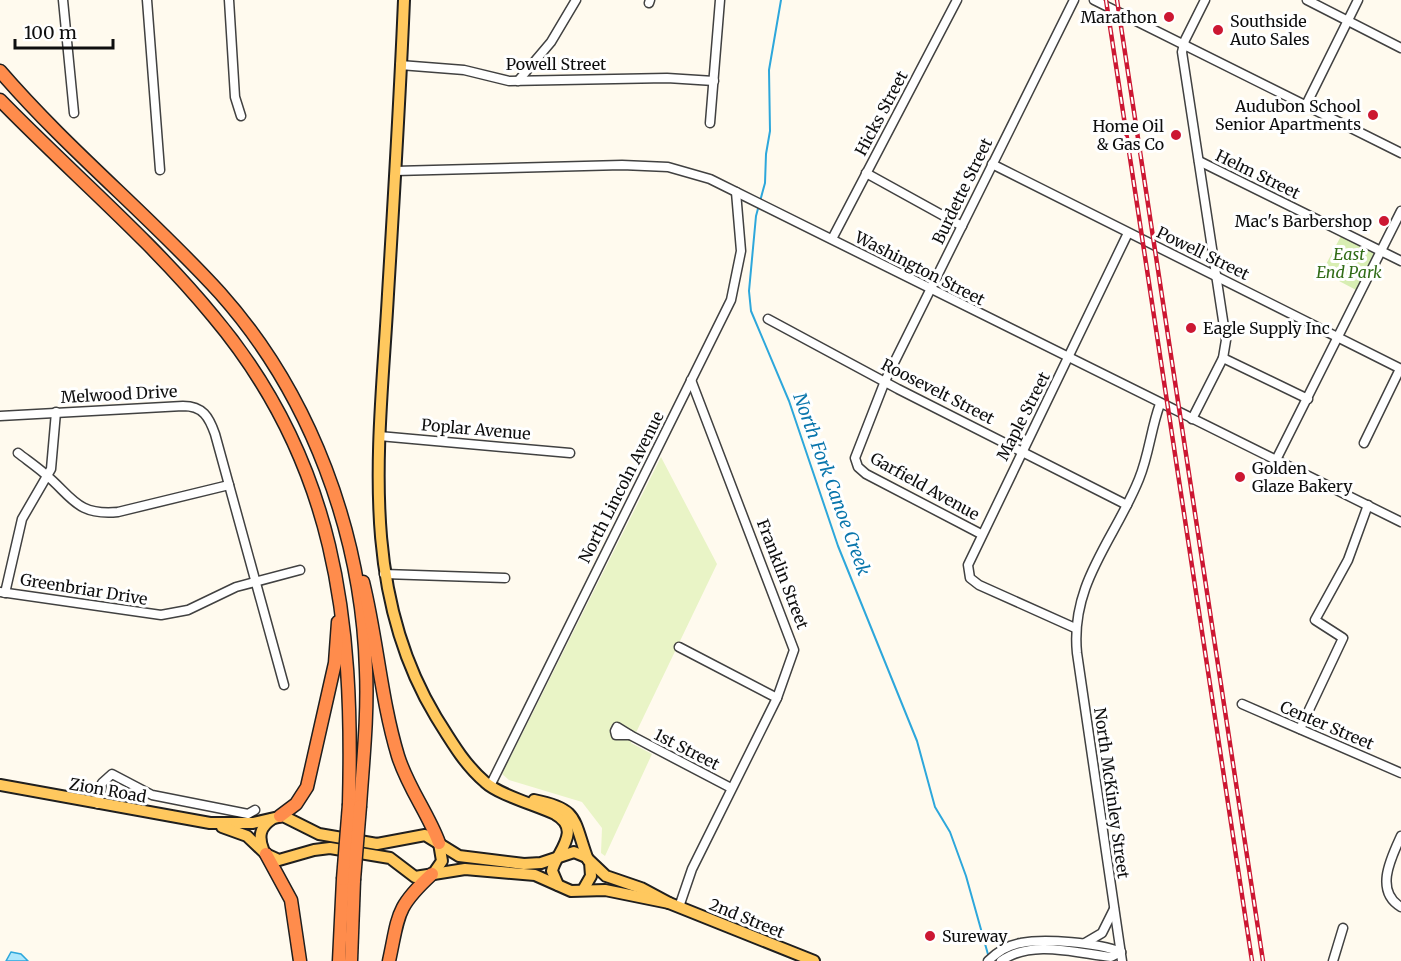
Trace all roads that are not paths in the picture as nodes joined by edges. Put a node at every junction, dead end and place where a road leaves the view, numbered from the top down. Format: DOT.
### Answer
graph roads {
  1 [pos="63,0"];
  2 [pos="147,0"];
  3 [pos="229,0"];
  4 [pos="404,0"];
  5 [pos="576,0"];
  6 [pos="720,0"];
  7 [pos="957,0"];
  8 [pos="1074,0"];
  9 [pos="1094,0"];
  10 [pos="1205,0"];
  11 [pos="1307,0"];
  12 [pos="1358,0"];
  13 [pos="1347,21"];
  14 [pos="1183,47"];
  15 [pos="1401,48"];
  16 [pos="400,65"];
  17 [pos="0,71"];
  18 [pos="518,81"];
  19 [pos="714,81"];
  20 [pos="0,100"];
  21 [pos="1305,107"];
  22 [pos="74,113"];
  23 [pos="240,116"];
  24 [pos="710,123"];
  25 [pos="1401,153"];
  26 [pos="1199,161"];
  27 [pos="992,164"];
  28 [pos="160,170"];
  29 [pos="395,171"];
  30 [pos="866,173"];
  31 [pos="736,192"];
  32 [pos="1401,211"];
  33 [pos="962,226"];
  34 [pos="1128,233"];
  35 [pos="832,239"];
  36 [pos="1381,251"];
  37 [pos="1401,261"];
  38 [pos="1217,277"];
  39 [pos="929,291"];
  40 [pos="768,319"];
  41 [pos="1338,337"];
  42 [pos="1069,358"];
  43 [pos="1223,358"];
  44 [pos="1401,369"];
  45 [pos="691,380"];
  46 [pos="885,381"];
  47 [pos="1308,399"];
  48 [pos="1160,404"];
  49 [pos="56,412"];
  50 [pos="0,416"];
  51 [pos="1192,419"];
  52 [pos="379,436"];
  53 [pos="1364,443"];
  54 [pos="1023,451"];
  55 [pos="18,453"];
  56 [pos="570,453"];
  57 [pos="1276,460"];
  58 [pos="856,463"];
  59 [pos="48,476"];
  60 [pos="230,485"];
  61 [pos="1127,505"];
  62 [pos="1368,505"];
  63 [pos="339,506"];
  64 [pos="1401,522"];
  65 [pos="981,534"];
  66 [pos="300,570"];
  67 [pos="336,573"];
  68 [pos="384,574"];
  69 [pos="505,578"];
  70 [pos="255,581"];
  71 [pos="3,592"];
  72 [pos="1075,628"];
  73 [pos="679,647"];
  74 [pos="284,685"];
  75 [pos="777,698"];
  76 [pos="1242,704"];
  77 [pos="1300,729"];
  78 [pos="630,735"];
  79 [pos="1401,773"];
  80 [pos="0,785"];
  81 [pos="490,786"];
  82 [pos="731,788"];
  83 [pos="510,794"];
  84 [pos="98,804"];
  85 [pos="354,805"];
  86 [pos="255,810"];
  87 [pos="277,817"];
  88 [pos="210,823"];
  89 [pos="1401,836"];
  90 [pos="439,843"];
  91 [pos="264,852"];
  92 [pos="561,855"];
  93 [pos="589,861"];
  94 [pos="432,874"];
  95 [pos="349,880"];
  96 [pos="558,885"];
  97 [pos="583,890"];
  98 [pos="674,905"];
  99 [pos="1401,907"];
  100 [pos="1114,909"];
  101 [pos="1343,928"];
  102 [pos="1078,944"];
  103 [pos="1003,956"];
  104 [pos="1121,957"];
  105 [pos="300,961"];
  106 [pos="339,961"];
  107 [pos="351,961"];
  108 [pos="389,961"];
  109 [pos="814,961"];
  110 [pos="988,961"];
  111 [pos="1333,961"];
  1 -- 22 [label="street"];
  2 -- 28 [label="street"];
  3 -- 23 [label="street"];
  4 -- 16 [label="main road"];
  5 -- 18 [label="street"];
  6 -- 19 [label="street"];
  7 -- 30 [label="street, Hicks Street"];
  8 -- 27 [label="street, Burdette Street"];
  9 -- 14 [label="street"];
  10 -- 14 [label="street"];
  11 -- 13 [label="street"];
  12 -- 13 [label="street"];
  13 -- 15 [label="street"];
  13 -- 21 [label="street"];
  14 -- 21 [label="street"];
  14 -- 26 [label="street"];
  16 -- 18 [label="street, Powell Street"];
  16 -- 29 [label="main road"];
  17 -- 63 [label="highway"];
  18 -- 19 [label="street, Powell Street"];
  19 -- 24 [label="street"];
  20 -- 67 [label="highway"];
  21 -- 25 [label="street"];
  26 -- 36 [label="street, Helm Street"];
  26 -- 38 [label="street"];
  27 -- 33 [label="street, Burdette Street"];
  27 -- 34 [label="street, Powell Street"];
  29 -- 31 [label="street, Washington Street"];
  29 -- 52 [label="main road"];
  30 -- 33 [label="street"];
  30 -- 35 [label="street, Hicks Street"];
  31 -- 35 [label="street, Washington Street"];
  31 -- 45 [label="street, North Lincoln Avenue"];
  32 -- 36 [label="street"];
  33 -- 39 [label="street, Burdette Street"];
  34 -- 38 [label="street, Powell Street"];
  34 -- 42 [label="street, Maple Street"];
  35 -- 39 [label="street, Washington Street"];
  36 -- 37 [label="street, Helm Street"];
  36 -- 41 [label="street"];
  38 -- 41 [label="street, Powell Street"];
  38 -- 43 [label="street"];
  39 -- 42 [label="street, Washington Street"];
  39 -- 46 [label="street, Burdette Street"];
  40 -- 46 [label="street, Roosevelt Street"];
  41 -- 44 [label="street, Powell Street"];
  41 -- 47 [label="street"];
  42 -- 48 [label="street, Washington Street"];
  42 -- 54 [label="street, Maple Street"];
  43 -- 47 [label="street"];
  43 -- 51 [label="street"];
  44 -- 53 [label="street"];
  45 -- 75 [label="street, Franklin Street"];
  45 -- 81 [label="street, North Lincoln Avenue"];
  46 -- 54 [label="street, Roosevelt Street"];
  46 -- 58 [label="street, Burdette Street"];
  47 -- 57 [label="street"];
  48 -- 51 [label="street, Washington Street"];
  48 -- 61 [label="street, North McKinley Street"];
  49 -- 50 [label="street, Melwood Drive"];
  49 -- 59 [label="street"];
  49 -- 60 [label="street, Melwood Drive"];
  51 -- 57 [label="street, Washington Street"];
  52 -- 56 [label="street, Poplar Avenue"];
  52 -- 68 [label="main road"];
  54 -- 61 [label="street, Roosevelt Street"];
  54 -- 65 [label="street, Maple Street"];
  55 -- 59 [label="street"];
  57 -- 62 [label="street, Washington Street"];
  58 -- 65 [label="street, Garfield Avenue"];
  59 -- 60 [label="street"];
  59 -- 71 [label="street"];
  60 -- 70 [label="street, Melwood Drive"];
  61 -- 72 [label="street, North McKinley Street"];
  62 -- 64 [label="street, Washington Street"];
  62 -- 77 [label="street"];
  63 -- 85 [label="highway"];
  63 -- 90 [label="highway"];
  65 -- 72 [label="street, Maple Street"];
  66 -- 70 [label="street, Greenbriar Drive"];
  67 -- 85 [label="highway"];
  67 -- 87 [label="highway"];
  68 -- 69 [label="street"];
  68 -- 81 [label="main road"];
  70 -- 71 [label="street, Greenbriar Drive"];
  70 -- 74 [label="street, Melwood Drive"];
  72 -- 100 [label="street, North McKinley Street"];
  73 -- 75 [label="street"];
  75 -- 82 [label="street, Franklin Street"];
  76 -- 77 [label="street, Center Street"];
  77 -- 79 [label="street, Center Street"];
  78 -- 82 [label="street, 1st Street"];
  80 -- 84 [label="main road, Zion Road"];
  81 -- 83 [label="main road"];
  82 -- 98 [label="street, Franklin Street"];
  83 -- 92 [label="main road"];
  83 -- 93 [label="main road"];
  84 -- 86 [label="street"];
  84 -- 88 [label="main road, Zion Road"];
  85 -- 95 [label="highway, bridge"];
  87 -- 88 [label="main road, Zion Road"];
  87 -- 90 [label="main road, 2nd Street"];
  87 -- 91 [label="main road"];
  88 -- 91 [label="main road, Zion Road"];
  89 -- 99 [label="street"];
  90 -- 92 [label="main road, 2nd Street"];
  90 -- 94 [label="main road"];
  91 -- 94 [label="main road, 2nd Street"];
  91 -- 105 [label="highway"];
  92 -- 93 [label="main road, 2nd Street"];
  92 -- 96 [label="main road"];
  93 -- 97 [label="main road"];
  93 -- 98 [label="main road, 2nd Street"];
  94 -- 96 [label="main road, 2nd Street"];
  94 -- 108 [label="highway"];
  95 -- 106 [label="highway"];
  95 -- 107 [label="highway"];
  96 -- 97 [label="main road, 2nd Street"];
  97 -- 98 [label="main road, 2nd Street"];
  98 -- 109 [label="main road, 2nd Street"];
  100 -- 102 [label="street"];
  100 -- 104 [label="street, North McKinley Street"];
  101 -- 111 [label="street"];
  102 -- 103 [label="street"];
  102 -- 104 [label="street"];
  103 -- 104 [label="street"];
  103 -- 110 [label="street"];
}
